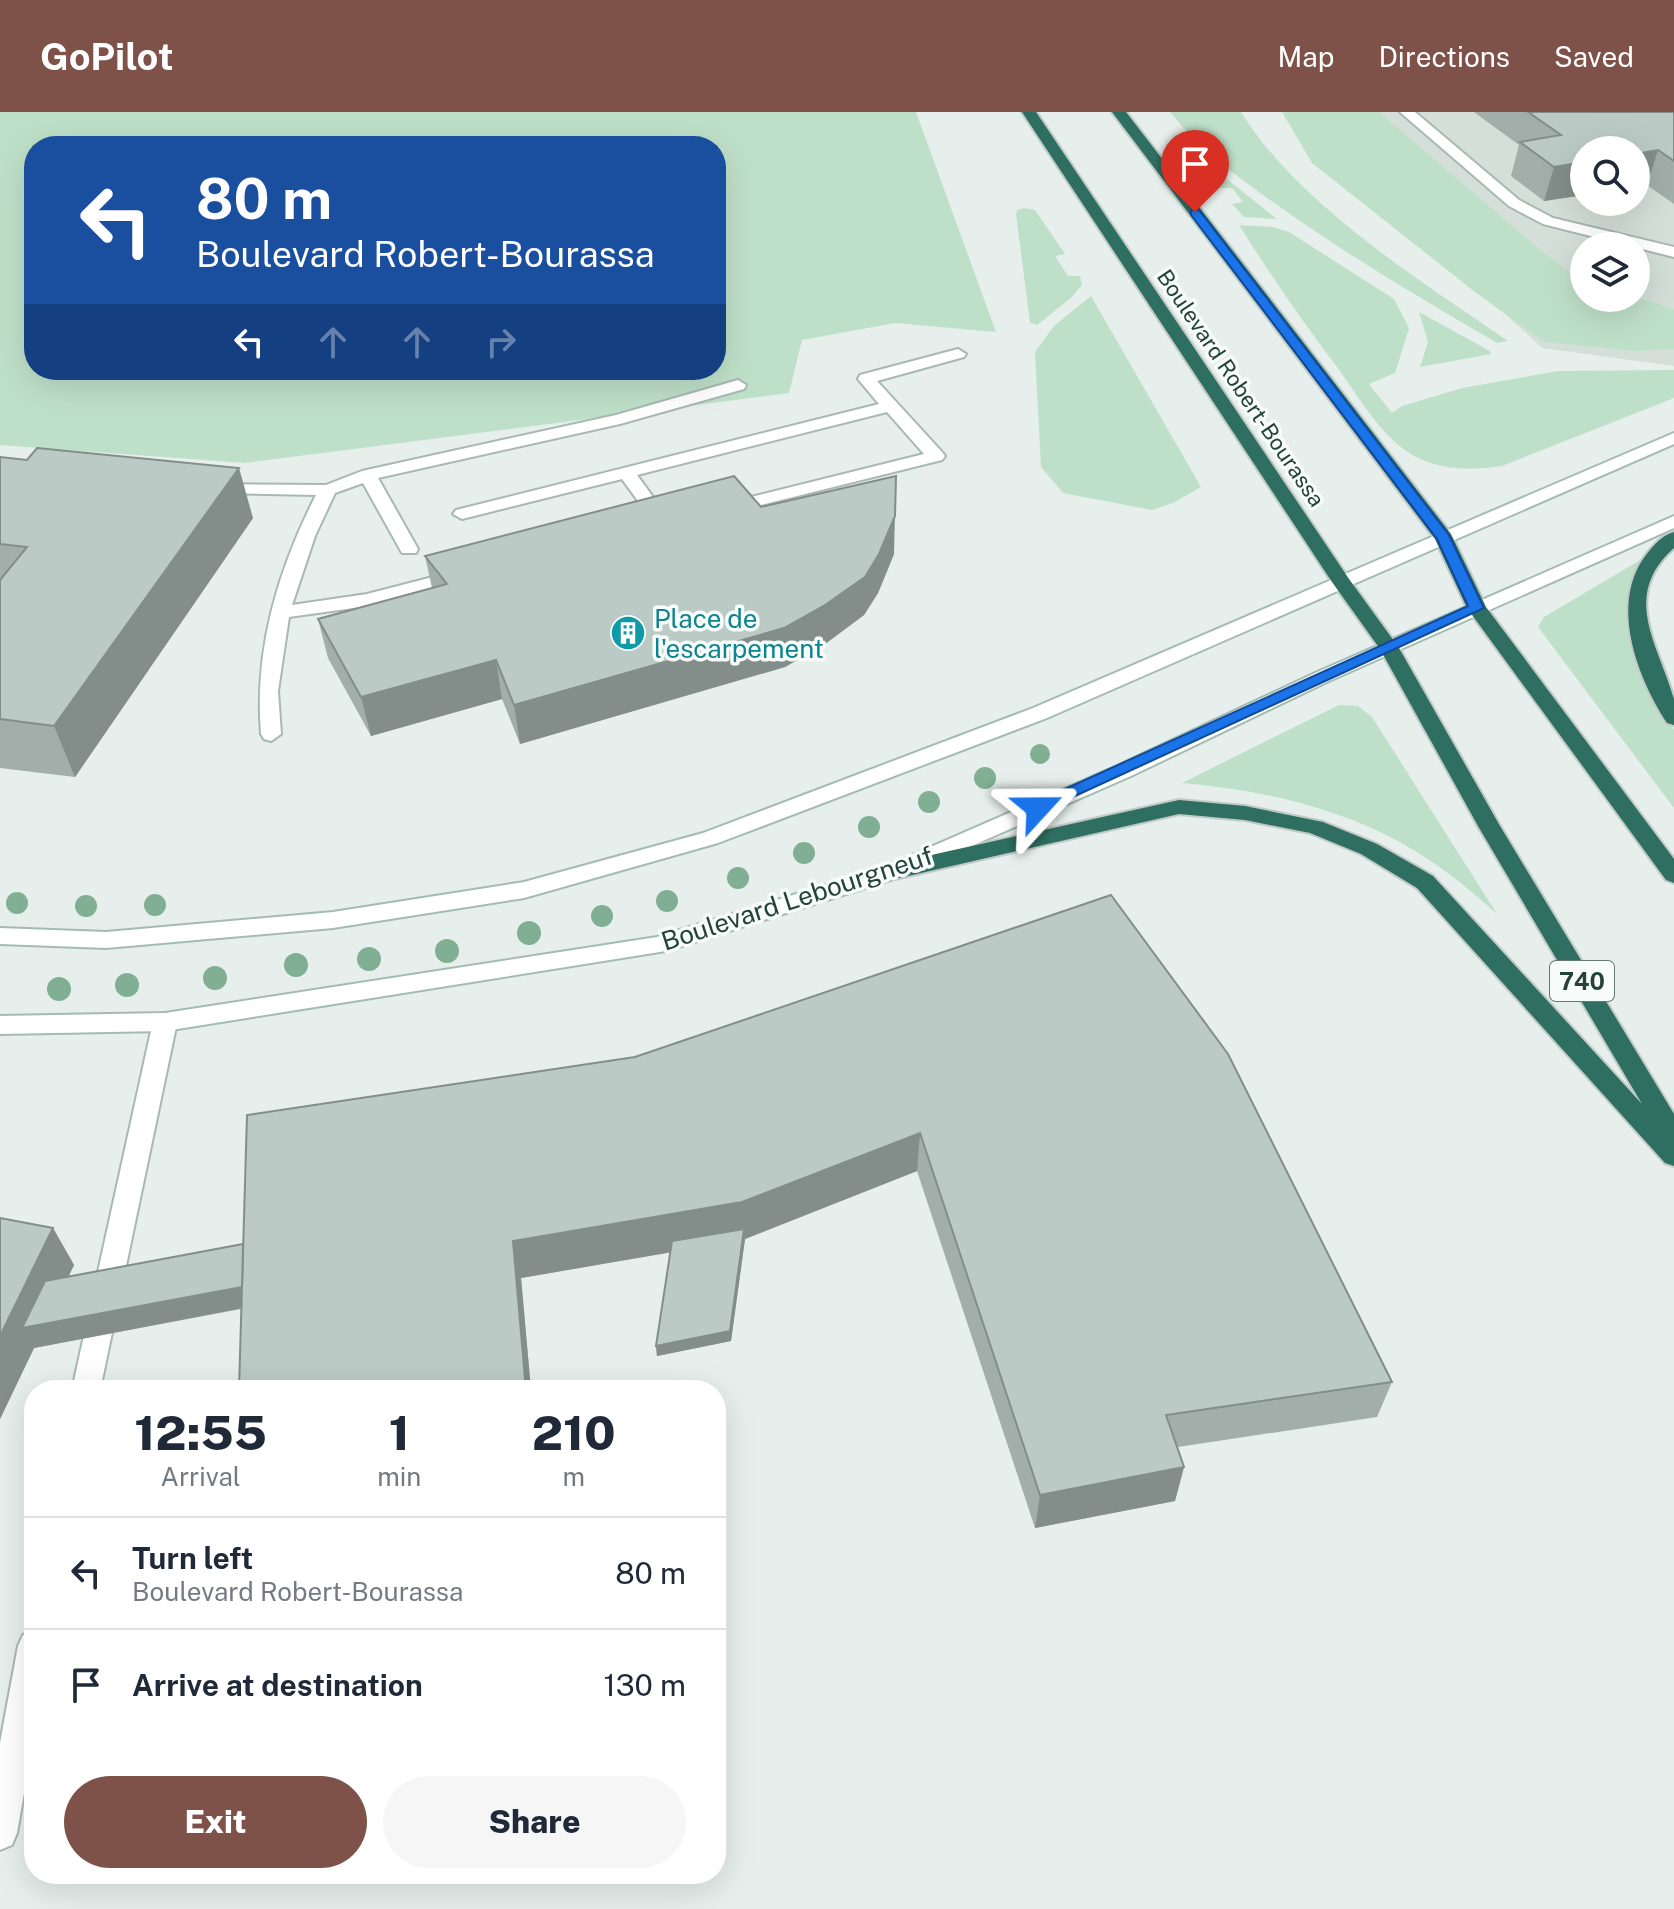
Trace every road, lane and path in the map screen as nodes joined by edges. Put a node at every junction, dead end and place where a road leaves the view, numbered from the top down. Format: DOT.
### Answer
graph roads {
  1 [pos="1029,112"];
  2 [pos="1119,112"];
  3 [pos="1407,112"];
  4 [pos="1674,252"];
  5 [pos="958,354"];
  6 [pos="738,385"];
  7 [pos="891,406"];
  8 [pos="1674,438"];
  9 [pos="626,472"];
  10 [pos="368,475"];
  11 [pos="192,488"];
  12 [pos="328,490"];
  13 [pos="710,513"];
  14 [pos="462,514"];
  15 [pos="1674,521"];
  16 [pos="665,524"];
  17 [pos="1444,538"];
  18 [pos="1674,538"];
  19 [pos="409,549"];
  20 [pos="472,573"];
  21 [pos="1341,582"];
  22 [pos="1477,608"];
  23 [pos="282,612"];
  24 [pos="1389,648"];
  25 [pos="1674,718"];
  26 [pos="271,734"];
  27 [pos="895,871"];
  28 [pos="1674,875"];
  29 [pos="0,936"];
  30 [pos="165,1022"];
  31 [pos="0,1025"];
  32 [pos="1674,1136"];
  33 [pos="1674,1156"];
  34 [pos="88,1380"];
  35 [pos="24,1701"];
  36 [pos="0,1833"];
  1 -- 21 [label="highway, Boulevard Robert-Bourassa"];
  2 -- 17 [label="highway"];
  3 -- 4 [label="main road"];
  5 -- 7 [label="main road"];
  6 -- 10 [label="main road"];
  7 -- 9 [label="main road"];
  7 -- 13 [label="main road"];
  8 -- 17 [label="main road"];
  9 -- 14 [label="main road"];
  9 -- 16 [label="main road"];
  10 -- 12 [label="main road"];
  10 -- 19 [label="main road"];
  11 -- 12 [label="main road"];
  12 -- 23 [label="main road"];
  15 -- 22 [label="main road, Boulevard Lebourgneuf"];
  17 -- 21 [label="main road"];
  17 -- 22 [label="highway"];
  18 -- 25 [label="highway"];
  20 -- 23 [label="main road"];
  21 -- 24 [label="highway, Boulevard Robert-Bourassa"];
  21 -- 29 [label="main road"];
  22 -- 24 [label="main road, Boulevard Lebourgneuf"];
  22 -- 28 [label="highway"];
  23 -- 26 [label="main road"];
  24 -- 27 [label="main road, Boulevard Lebourgneuf"];
  24 -- 32 [label="highway, 740"];
  27 -- 30 [label="main road, Boulevard Lebourgneuf"];
  27 -- 33 [label="highway"];
  30 -- 31 [label="main road, Boulevard Lebourgneuf"];
  30 -- 34 [label="main road"];
  35 -- 36 [label="main road"];
}
